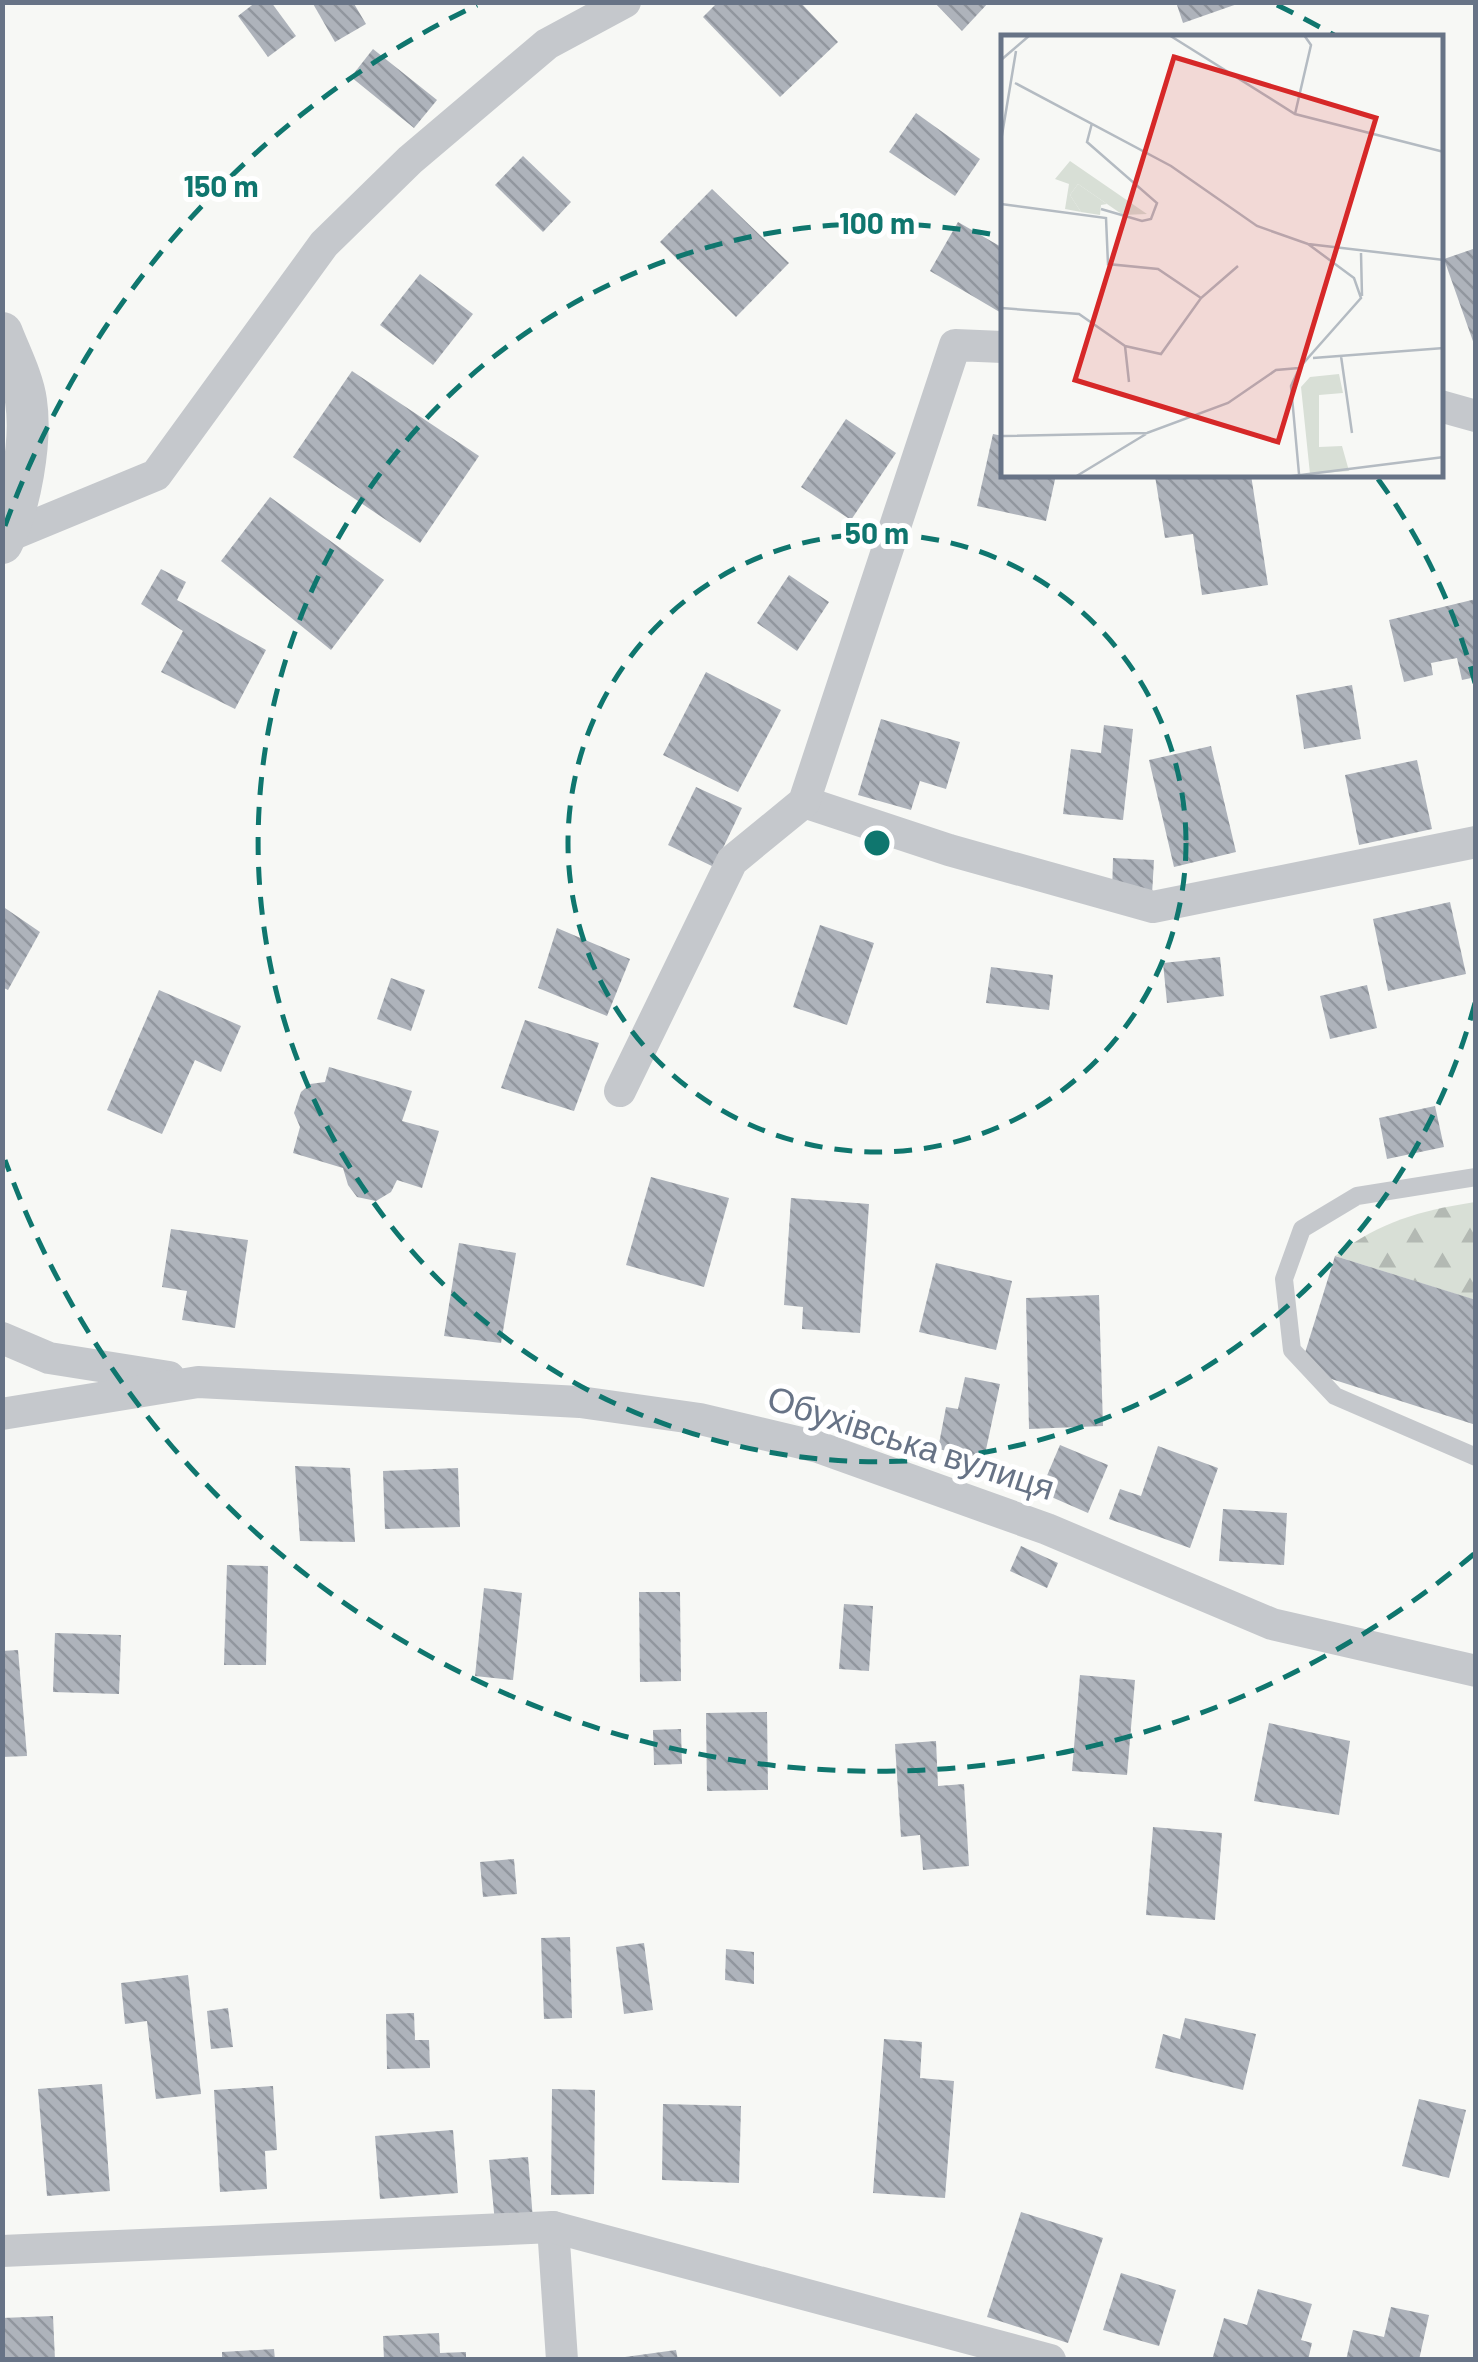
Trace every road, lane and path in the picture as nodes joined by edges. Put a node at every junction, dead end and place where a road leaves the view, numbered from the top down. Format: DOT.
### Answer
graph roads {
  1 [pos="625,2"];
  2 [pos="2,333"];
  3 [pos="1001,347"];
  4 [pos="1443,407"];
  5 [pos="1476,416"];
  6 [pos="4,540"];
  7 [pos="804,802"];
  8 [pos="1476,842"];
  9 [pos="620,1090"];
  10 [pos="1476,1178"];
  11 [pos="2,1338"];
  12 [pos="198,1382"];
  13 [pos="2,1414"];
  14 [pos="1476,1457"];
  15 [pos="1476,1671"];
  16 [pos="553,2227"];
  17 [pos="2,2251"];
  18 [pos="562,2360"];
  19 [pos="1050,2360"];
  1 -- 6 [label="street"];
  2 -- 6 [label="street"];
  3 -- 7 [label="street"];
  4 -- 5 [label="street"];
  7 -- 8 [label="street"];
  7 -- 9 [label="street"];
  10 -- 14 [label="lane"];
  11 -- 12 [label="street"];
  12 -- 13 [label="street, Обухівська вулиця"];
  12 -- 15 [label="street, Обухівська вулиця"];
  16 -- 17 [label="street"];
  16 -- 18 [label="street"];
  16 -- 19 [label="street"];
}
